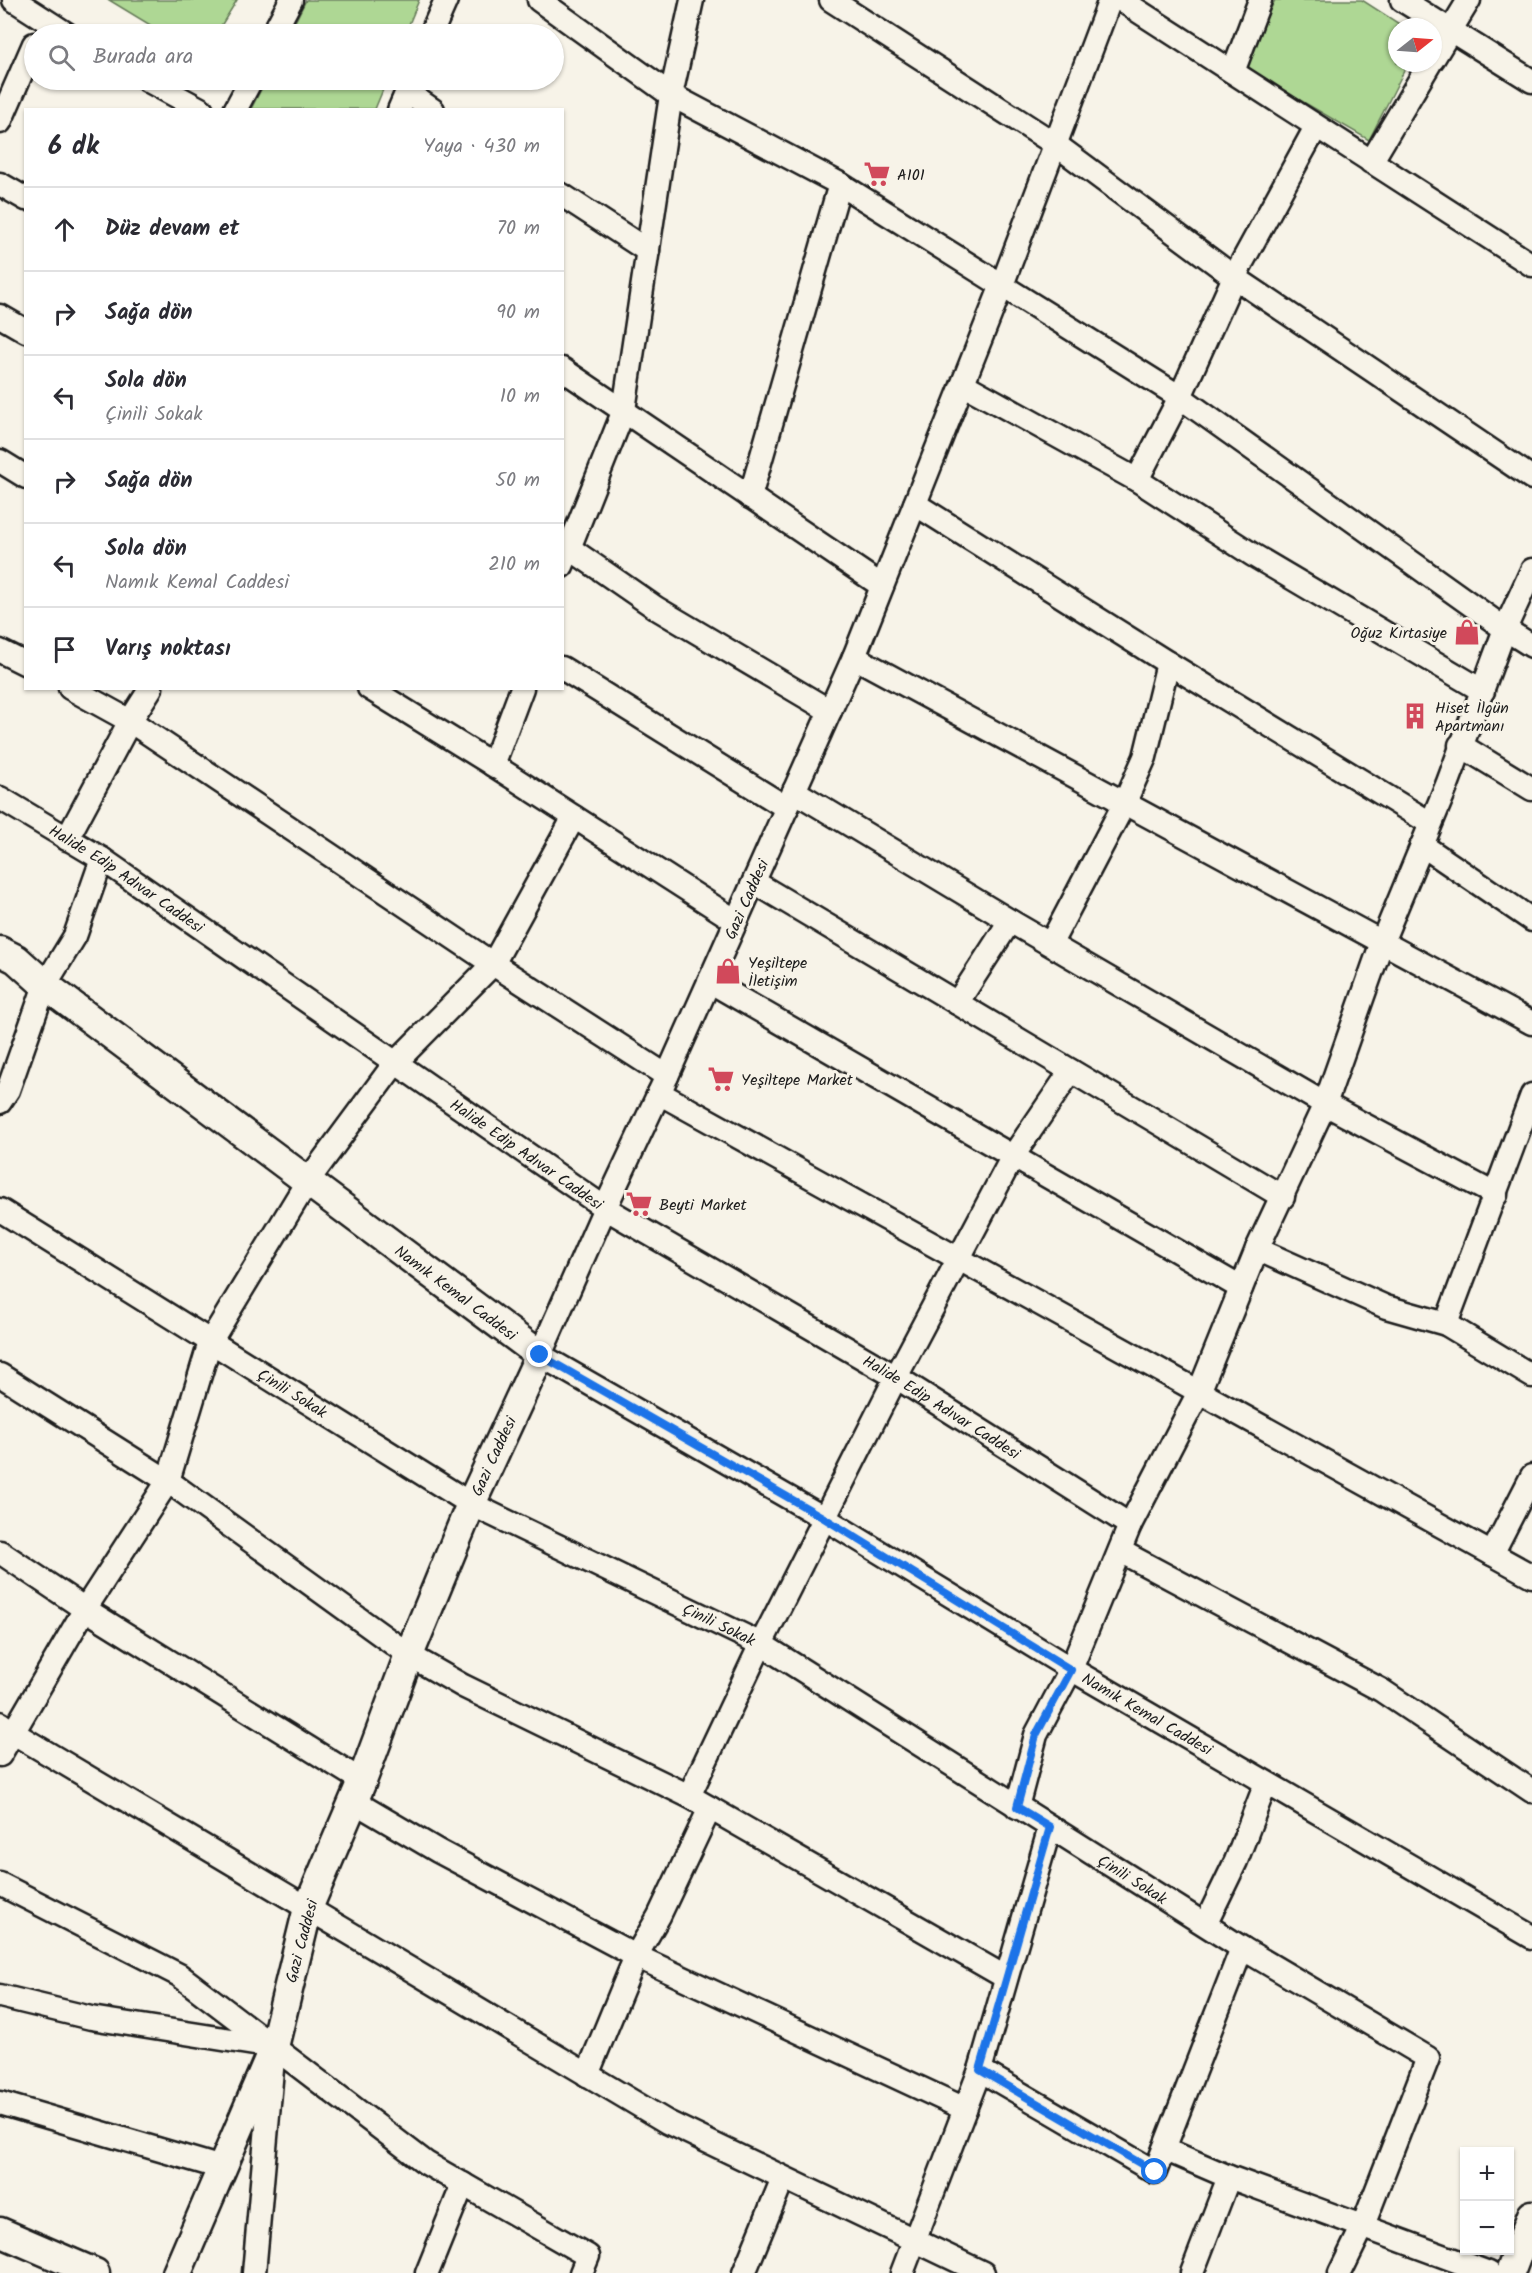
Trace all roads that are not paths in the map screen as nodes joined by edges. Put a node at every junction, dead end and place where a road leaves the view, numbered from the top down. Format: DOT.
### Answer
graph roads {
  1 [pos="14,0"];
  2 [pos="291,0"];
  3 [pos="446,0"];
  4 [pos="539,0"];
  5 [pos="692,0"];
  6 [pos="831,0"];
  7 [pos="1110,0"];
  8 [pos="1120,0"];
  9 [pos="1260,0"];
  10 [pos="1402,0"];
  11 [pos="1469,0"];
  12 [pos="38,24"];
  13 [pos="278,24"];
  14 [pos="435,24"];
  15 [pos="1450,30"];
  16 [pos="1442,44"];
  17 [pos="24,67"];
  18 [pos="1233,72"];
  19 [pos="1425,72"];
  20 [pos="1532,81"];
  21 [pos="165,90"];
  22 [pos="245,90"];
  23 [pos="406,94"];
  24 [pos="671,95"];
  25 [pos="198,108"];
  26 [pos="236,108"];
  27 [pos="430,108"];
  28 [pos="0,122"];
  29 [pos="1317,126"];
  30 [pos="1055,144"];
  31 [pos="1371,162"];
  32 [pos="0,184"];
  33 [pos="840,184"];
  34 [pos="564,196"];
  35 [pos="24,198"];
  36 [pos="648,251"];
  37 [pos="1532,266"];
  38 [pos="1234,277"];
  39 [pos="1002,285"];
  40 [pos="0,316"];
  41 [pos="24,330"];
  42 [pos="564,370"];
  43 [pos="963,384"];
  44 [pos="1180,397"];
  45 [pos="624,410"];
  46 [pos="0,461"];
  47 [pos="24,476"];
  48 [pos="1532,478"];
  49 [pos="1137,480"];
  50 [pos="750,497"];
  51 [pos="915,504"];
  52 [pos="564,552"];
  53 [pos="1532,570"];
  54 [pos="882,586"];
  55 [pos="1505,630"];
  56 [pos="1532,646"];
  57 [pos="0,651"];
  58 [pos="854,657"];
  59 [pos="24,663"];
  60 [pos="1168,663"];
  61 [pos="564,669"];
  62 [pos="74,690"];
  63 [pos="150,690"];
  64 [pos="372,690"];
  65 [pos="521,690"];
  66 [pos="1483,691"];
  67 [pos="830,711"];
  68 [pos="130,721"];
  69 [pos="1460,745"];
  70 [pos="493,765"];
  71 [pos="1532,789"];
  72 [pos="0,798"];
  73 [pos="790,800"];
  74 [pos="1124,804"];
  75 [pos="574,818"];
  76 [pos="1430,824"];
  77 [pos="67,839"];
  78 [pos="1422,845"];
  79 [pos="102,859"];
  80 [pos="754,882"];
  81 [pos="1532,920"];
  82 [pos="736,921"];
  83 [pos="1011,921"];
  84 [pos="1383,942"];
  85 [pos="1051,944"];
  86 [pos="0,951"];
  87 [pos="493,964"];
  88 [pos="709,981"];
  89 [pos="45,985"];
  90 [pos="957,1003"];
  91 [pos="1532,1023"];
  92 [pos="395,1063"];
  93 [pos="1071,1071"];
  94 [pos="663,1084"];
  95 [pos="3,1093"];
  96 [pos="1532,1095"];
  97 [pos="1325,1104"];
  98 [pos="1013,1156"];
  99 [pos="307,1182"];
  100 [pos="1496,1195"];
  101 [pos="1283,1197"];
  102 [pos="604,1208"];
  103 [pos="0,1210"];
  104 [pos="1257,1249"];
  105 [pos="959,1259"];
  106 [pos="1241,1288"];
  107 [pos="1446,1324"];
  108 [pos="210,1342"];
  109 [pos="540,1355"];
  110 [pos="0,1376"];
  111 [pos="1532,1376"];
  112 [pos="896,1377"];
  113 [pos="1199,1392"];
  114 [pos="1532,1476"];
  115 [pos="168,1481"];
  116 [pos="471,1504"];
  117 [pos="824,1518"];
  118 [pos="1130,1525"];
  119 [pos="1120,1551"];
  120 [pos="0,1552"];
  121 [pos="1492,1554"];
  122 [pos="1532,1576"];
  123 [pos="85,1609"];
  124 [pos="761,1644"];
  125 [pos="409,1655"];
  126 [pos="1071,1670"];
  127 [pos="6,1728"];
  128 [pos="0,1755"];
  129 [pos="1266,1783"];
  130 [pos="358,1791"];
  131 [pos="1532,1791"];
  132 [pos="689,1796"];
  133 [pos="1017,1807"];
  134 [pos="710,1808"];
  135 [pos="1050,1827"];
  136 [pos="0,1884"];
  137 [pos="308,1908"];
  138 [pos="1206,1923"];
  139 [pos="1532,1937"];
  140 [pos="1242,1948"];
  141 [pos="636,1956"];
  142 [pos="1005,1977"];
  143 [pos="0,1996"];
  144 [pos="274,2048"];
  145 [pos="980,2070"];
  146 [pos="587,2075"];
  147 [pos="0,2103"];
  148 [pos="965,2109"];
  149 [pos="1164,2149"];
  150 [pos="222,2168"];
  151 [pos="1229,2177"];
  152 [pos="783,2178"];
  153 [pos="463,2184"];
  154 [pos="1532,2215"];
  155 [pos="1362,2228"];
  156 [pos="0,2232"];
  157 [pos="915,2241"];
  158 [pos="95,2273"];
  159 [pos="177,2273"];
  160 [pos="254,2273"];
  161 [pos="427,2273"];
  162 [pos="581,2273"];
  163 [pos="744,2273"];
  164 [pos="902,2273"];
  165 [pos="983,2273"];
  166 [pos="1192,2273"];
  167 [pos="1340,2273"];
  168 [pos="1489,2273"];
  169 [pos="1510,2273"];
  1 -- 12 [label="street"];
  2 -- 13 [label="street"];
  3 -- 14 [label="street"];
  4 -- 24 [label="street"];
  5 -- 24 [label="street"];
  6 -- 30 [label="street"];
  7 -- 30 [label="street, Gazi Caddesi"];
  8 -- 18 [label="street"];
  9 -- 18 [label="street"];
  10 -- 15 [label="street"];
  11 -- 15 [label="street"];
  15 -- 16 [label="street"];
  15 -- 20 [label="street"];
  17 -- 28 [label="street"];
  18 -- 29 [label="street"];
  19 -- 31 [label="street"];
  21 -- 25 [label="street"];
  22 -- 26 [label="street"];
  23 -- 27 [label="street"];
  24 -- 33 [label="street"];
  24 -- 36 [label="street"];
  29 -- 31 [label="street"];
  29 -- 38 [label="street"];
  30 -- 38 [label="street"];
  30 -- 39 [label="street, Gazi Caddesi"];
  31 -- 37 [label="street"];
  32 -- 35 [label="street"];
  33 -- 39 [label="street"];
  33 -- 50 [label="street"];
  34 -- 36 [label="street"];
  36 -- 45 [label="street"];
  38 -- 44 [label="street"];
  38 -- 48 [label="street"];
  39 -- 43 [label="street, Gazi Caddesi"];
  39 -- 44 [label="street"];
  40 -- 41 [label="street"];
  42 -- 45 [label="street"];
  43 -- 49 [label="street"];
  43 -- 51 [label="street, Gazi Caddesi"];
  44 -- 49 [label="street"];
  44 -- 55 [label="street"];
  45 -- 50 [label="street"];
  45 -- 52 [label="street"];
  46 -- 47 [label="street"];
  49 -- 66 [label="street"];
  50 -- 54 [label="street"];
  51 -- 54 [label="street, Gazi Caddesi"];
  51 -- 60 [label="street"];
  52 -- 67 [label="street"];
  53 -- 55 [label="street"];
  54 -- 58 [label="street, Gazi Caddesi"];
  55 -- 56 [label="street"];
  55 -- 66 [label="street"];
  57 -- 59 [label="street"];
  58 -- 67 [label="street, Gazi Caddesi"];
  58 -- 74 [label="street"];
  60 -- 74 [label="street"];
  60 -- 76 [label="street"];
  61 -- 73 [label="street"];
  62 -- 68 [label="street"];
  63 -- 68 [label="street"];
  64 -- 70 [label="street"];
  65 -- 70 [label="street"];
  66 -- 69 [label="street"];
  67 -- 73 [label="street, Gazi Caddesi"];
  68 -- 77 [label="street"];
  68 -- 87 [label="street"];
  69 -- 71 [label="street"];
  69 -- 76 [label="street"];
  70 -- 75 [label="street"];
  72 -- 77 [label="street, Halide Edip Adıvar Caddesi"];
  73 -- 80 [label="street, Gazi Caddesi"];
  73 -- 83 [label="street"];
  74 -- 84 [label="street"];
  74 -- 85 [label="street"];
  75 -- 82 [label="street"];
  75 -- 87 [label="street"];
  76 -- 78 [label="street"];
  77 -- 79 [label="street, Halide Edip Adıvar Caddesi"];
  78 -- 81 [label="street"];
  78 -- 84 [label="street"];
  79 -- 89 [label="street"];
  79 -- 92 [label="street, Halide Edip Adıvar Caddesi"];
  80 -- 82 [label="street, Gazi Caddesi"];
  80 -- 90 [label="street"];
  82 -- 88 [label="street, Gazi Caddesi"];
  83 -- 85 [label="street"];
  83 -- 90 [label="street"];
  84 -- 91 [label="street"];
  84 -- 97 [label="street"];
  85 -- 97 [label="street"];
  86 -- 89 [label="street, Namık Kemal Caddesi"];
  87 -- 92 [label="street"];
  87 -- 94 [label="street"];
  88 -- 94 [label="street, Gazi Caddesi"];
  88 -- 98 [label="street"];
  89 -- 95 [label="street"];
  89 -- 99 [label="street, Namık Kemal Caddesi"];
  90 -- 93 [label="street"];
  92 -- 99 [label="street"];
  92 -- 102 [label="street, Halide Edip Adıvar Caddesi"];
  93 -- 98 [label="street"];
  93 -- 101 [label="street"];
  94 -- 102 [label="street, Gazi Caddesi"];
  94 -- 105 [label="street"];
  96 -- 100 [label="street"];
  97 -- 100 [label="street"];
  97 -- 101 [label="street"];
  98 -- 105 [label="street"];
  98 -- 106 [label="street"];
  99 -- 108 [label="street"];
  99 -- 109 [label="street, Namık Kemal Caddesi"];
  100 -- 107 [label="street"];
  101 -- 104 [label="street"];
  102 -- 109 [label="street, Gazi Caddesi"];
  102 -- 112 [label="street, Halide Edip Adıvar Caddesi"];
  103 -- 108 [label="street, Çinili Sokak"];
  104 -- 106 [label="street"];
  104 -- 107 [label="street"];
  105 -- 112 [label="street"];
  105 -- 113 [label="street"];
  106 -- 113 [label="street"];
  107 -- 111 [label="street"];
  108 -- 115 [label="street"];
  108 -- 116 [label="street, Çinili Sokak"];
  109 -- 116 [label="street, Gazi Caddesi"];
  109 -- 117 [label="street, Namık Kemal Caddesi"];
  110 -- 115 [label="street"];
  112 -- 117 [label="street"];
  112 -- 118 [label="street, Halide Edip Adıvar Caddesi"];
  113 -- 118 [label="street"];
  113 -- 121 [label="street"];
  114 -- 121 [label="street"];
  115 -- 123 [label="street"];
  115 -- 125 [label="street"];
  116 -- 124 [label="street, Çinili Sokak"];
  116 -- 125 [label="street, Gazi Caddesi"];
  117 -- 124 [label="street"];
  117 -- 126 [label="street, Namık Kemal Caddesi"];
  118 -- 119 [label="street"];
  119 -- 126 [label="street"];
  119 -- 131 [label="street"];
  120 -- 123 [label="street"];
  121 -- 122 [label="street"];
  123 -- 127 [label="street"];
  123 -- 130 [label="street"];
  124 -- 132 [label="street"];
  124 -- 133 [label="street, Çinili Sokak"];
  125 -- 130 [label="street, Gazi Caddesi"];
  125 -- 132 [label="street"];
  126 -- 129 [label="street, Namık Kemal Caddesi"];
  126 -- 133 [label="street"];
  127 -- 128 [label="street"];
  127 -- 137 [label="street"];
  129 -- 138 [label="street"];
  129 -- 139 [label="street, Namık Kemal Caddesi"];
  130 -- 137 [label="street, Gazi Caddesi"];
  130 -- 141 [label="street"];
  132 -- 134 [label="street"];
  133 -- 135 [label="street, Çinili Sokak"];
  134 -- 141 [label="street"];
  134 -- 142 [label="street"];
  135 -- 138 [label="street, Çinili Sokak"];
  135 -- 142 [label="street"];
  136 -- 144 [label="street"];
  137 -- 144 [label="street, Gazi Caddesi"];
  137 -- 146 [label="street"];
  138 -- 140 [label="street, Çinili Sokak"];
  140 -- 149 [label="street"];
  140 -- 155 [label="street, Çinili Sokak"];
  141 -- 146 [label="street"];
  141 -- 148 [label="street"];
  142 -- 145 [label="street"];
  143 -- 144 [label="street"];
  144 -- 150 [label="street, Gazi Caddesi"];
  144 -- 153 [label="street"];
  144 -- 160 [label="street"];
  145 -- 148 [label="street"];
  145 -- 149 [label="street"];
  146 -- 152 [label="street"];
  147 -- 150 [label="street"];
  148 -- 157 [label="street"];
  149 -- 151 [label="street"];
  150 -- 159 [label="street, Gazi Caddesi"];
  151 -- 155 [label="street"];
  151 -- 166 [label="street"];
  152 -- 157 [label="street"];
  152 -- 163 [label="street"];
  153 -- 161 [label="street"];
  153 -- 162 [label="street"];
  154 -- 169 [label="street"];
  155 -- 167 [label="street"];
  155 -- 168 [label="street"];
  156 -- 158 [label="street"];
  157 -- 164 [label="street"];
  157 -- 165 [label="street"];
}
